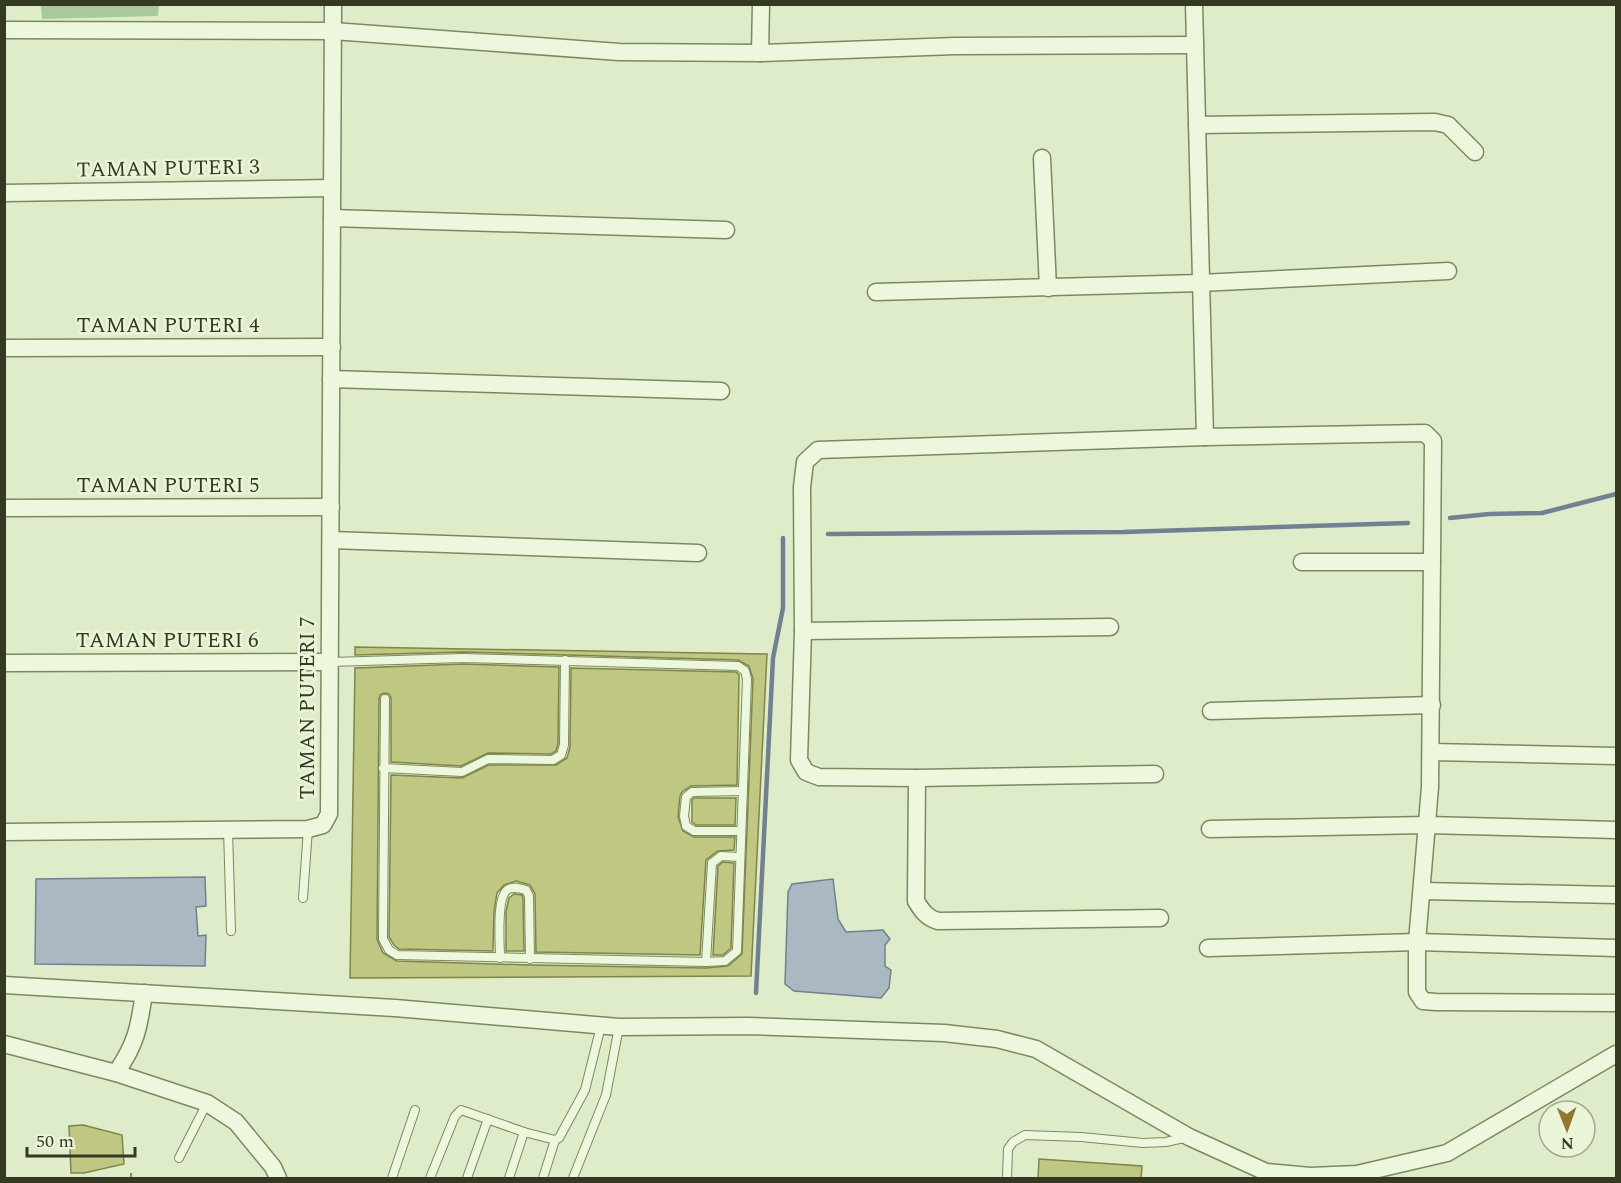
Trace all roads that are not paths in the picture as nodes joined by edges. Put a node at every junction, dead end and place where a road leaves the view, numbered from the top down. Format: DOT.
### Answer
graph roads {
  1 [pos="333,4"];
  2 [pos="761,4"];
  3 [pos="1194,4"];
  4 [pos="4,30"];
  5 [pos="333,31"];
  6 [pos="1195,45"];
  7 [pos="760,53"];
  8 [pos="1197,125"];
  9 [pos="1475,152"];
  10 [pos="1042,158"];
  11 [pos="332,188"];
  12 [pos="4,193"];
  13 [pos="332,218"];
  14 [pos="726,230"];
  15 [pos="1448,271"];
  16 [pos="1200,283"];
  17 [pos="1048,288"];
  18 [pos="876,292"];
  19 [pos="332,347"];
  20 [pos="4,348"];
  21 [pos="331,379"];
  22 [pos="721,392"];
  23 [pos="1205,437"];
  24 [pos="331,507"];
  25 [pos="4,508"];
  26 [pos="331,540"];
  27 [pos="698,553"];
  28 [pos="1302,562"];
  29 [pos="1432,562"];
  30 [pos="1110,627"];
  31 [pos="803,631"];
  32 [pos="565,660"];
  33 [pos="330,662"];
  34 [pos="4,663"];
  35 [pos="385,699"];
  36 [pos="1432,705"];
  37 [pos="1211,711"];
  38 [pos="1431,752"];
  39 [pos="1617,756"];
  40 [pos="383,768"];
  41 [pos="1155,774"];
  42 [pos="917,778"];
  43 [pos="743,791"];
  44 [pos="1426,825"];
  45 [pos="308,829"];
  46 [pos="1210,829"];
  47 [pos="228,830"];
  48 [pos="1617,830"];
  49 [pos="741,831"];
  50 [pos="4,832"];
  51 [pos="740,857"];
  52 [pos="1423,891"];
  53 [pos="1617,895"];
  54 [pos="303,898"];
  55 [pos="1160,918"];
  56 [pos="231,931"];
  57 [pos="1417,942"];
  58 [pos="1208,948"];
  59 [pos="1617,948"];
  60 [pos="500,958"];
  61 [pos="530,959"];
  62 [pos="706,962"];
  63 [pos="4,985"];
  64 [pos="144,993"];
  65 [pos="1617,1003"];
  66 [pos="601,1026"];
  67 [pos="619,1028"];
  68 [pos="4,1044"];
  69 [pos="1617,1054"];
  70 [pos="116,1073"];
  71 [pos="207,1103"];
  72 [pos="415,1110"];
  73 [pos="488,1119"];
  74 [pos="524,1132"];
  75 [pos="1189,1137"];
  76 [pos="555,1140"];
  77 [pos="178,1158"];
  78 [pos="1264,1175"];
  79 [pos="278,1179"];
  80 [pos="392,1179"];
  81 [pos="430,1179"];
  82 [pos="467,1179"];
  83 [pos="509,1179"];
  84 [pos="543,1179"];
  85 [pos="573,1179"];
  86 [pos="1007,1179"];
  1 -- 5 [label="street, TAMAN PUTERI 7"];
  2 -- 7 [label="street"];
  3 -- 6 [label="street"];
  4 -- 5 [label="street"];
  5 -- 7 [label="street"];
  5 -- 11 [label="street, TAMAN PUTERI 7"];
  6 -- 7 [label="street"];
  6 -- 8 [label="street"];
  8 -- 9 [label="street"];
  8 -- 16 [label="street"];
  10 -- 17 [label="street"];
  11 -- 12 [label="street, TAMAN PUTERI 3"];
  11 -- 13 [label="street, TAMAN PUTERI 7"];
  13 -- 14 [label="street"];
  13 -- 19 [label="street, TAMAN PUTERI 7"];
  15 -- 16 [label="street"];
  16 -- 17 [label="street"];
  16 -- 23 [label="street"];
  17 -- 18 [label="street"];
  19 -- 20 [label="street, TAMAN PUTERI 4"];
  19 -- 21 [label="street, TAMAN PUTERI 7"];
  21 -- 22 [label="street"];
  21 -- 24 [label="street, TAMAN PUTERI 7"];
  23 -- 29 [label="street"];
  23 -- 31 [label="street"];
  24 -- 25 [label="street, TAMAN PUTERI 5"];
  24 -- 26 [label="street, TAMAN PUTERI 7"];
  26 -- 27 [label="street"];
  26 -- 33 [label="street, TAMAN PUTERI 7"];
  28 -- 29 [label="street"];
  29 -- 36 [label="street"];
  30 -- 31 [label="street"];
  31 -- 42 [label="street"];
  32 -- 33 [label="lane"];
  32 -- 40 [label="lane"];
  32 -- 43 [label="lane"];
  33 -- 34 [label="street, TAMAN PUTERI 6"];
  33 -- 45 [label="street, TAMAN PUTERI 7"];
  35 -- 40 [label="lane"];
  36 -- 37 [label="street"];
  36 -- 38 [label="street"];
  38 -- 39 [label="street"];
  38 -- 44 [label="street"];
  40 -- 60 [label="lane"];
  41 -- 42 [label="street"];
  42 -- 55 [label="street"];
  43 -- 49 [label="lane"];
  43 -- 49 [label="lane"];
  44 -- 46 [label="street"];
  44 -- 48 [label="street"];
  44 -- 52 [label="street"];
  45 -- 47 [label="street, TAMAN PUTERI 7"];
  45 -- 54 [label="lane"];
  47 -- 50 [label="street, TAMAN PUTERI 7"];
  47 -- 56 [label="lane"];
  49 -- 51 [label="lane"];
  51 -- 62 [label="lane"];
  51 -- 62 [label="lane"];
  52 -- 53 [label="street"];
  52 -- 57 [label="street"];
  57 -- 58 [label="street"];
  57 -- 59 [label="street"];
  57 -- 65 [label="street"];
  60 -- 61 [label="lane"];
  60 -- 61 [label="lane"];
  61 -- 62 [label="lane"];
  63 -- 64 [label="street"];
  64 -- 66 [label="street"];
  64 -- 70 [label="street"];
  66 -- 67 [label="street"];
  66 -- 76 [label="lane"];
  67 -- 75 [label="street"];
  67 -- 85 [label="lane"];
  68 -- 70 [label="street"];
  69 -- 78 [label="street"];
  70 -- 71 [label="street"];
  71 -- 77 [label="lane"];
  71 -- 79 [label="street"];
  72 -- 80 [label="lane"];
  73 -- 74 [label="lane"];
  73 -- 81 [label="lane"];
  73 -- 82 [label="lane"];
  74 -- 76 [label="lane"];
  74 -- 83 [label="lane"];
  75 -- 78 [label="street"];
  75 -- 86 [label="lane"];
  76 -- 84 [label="lane"];
}
